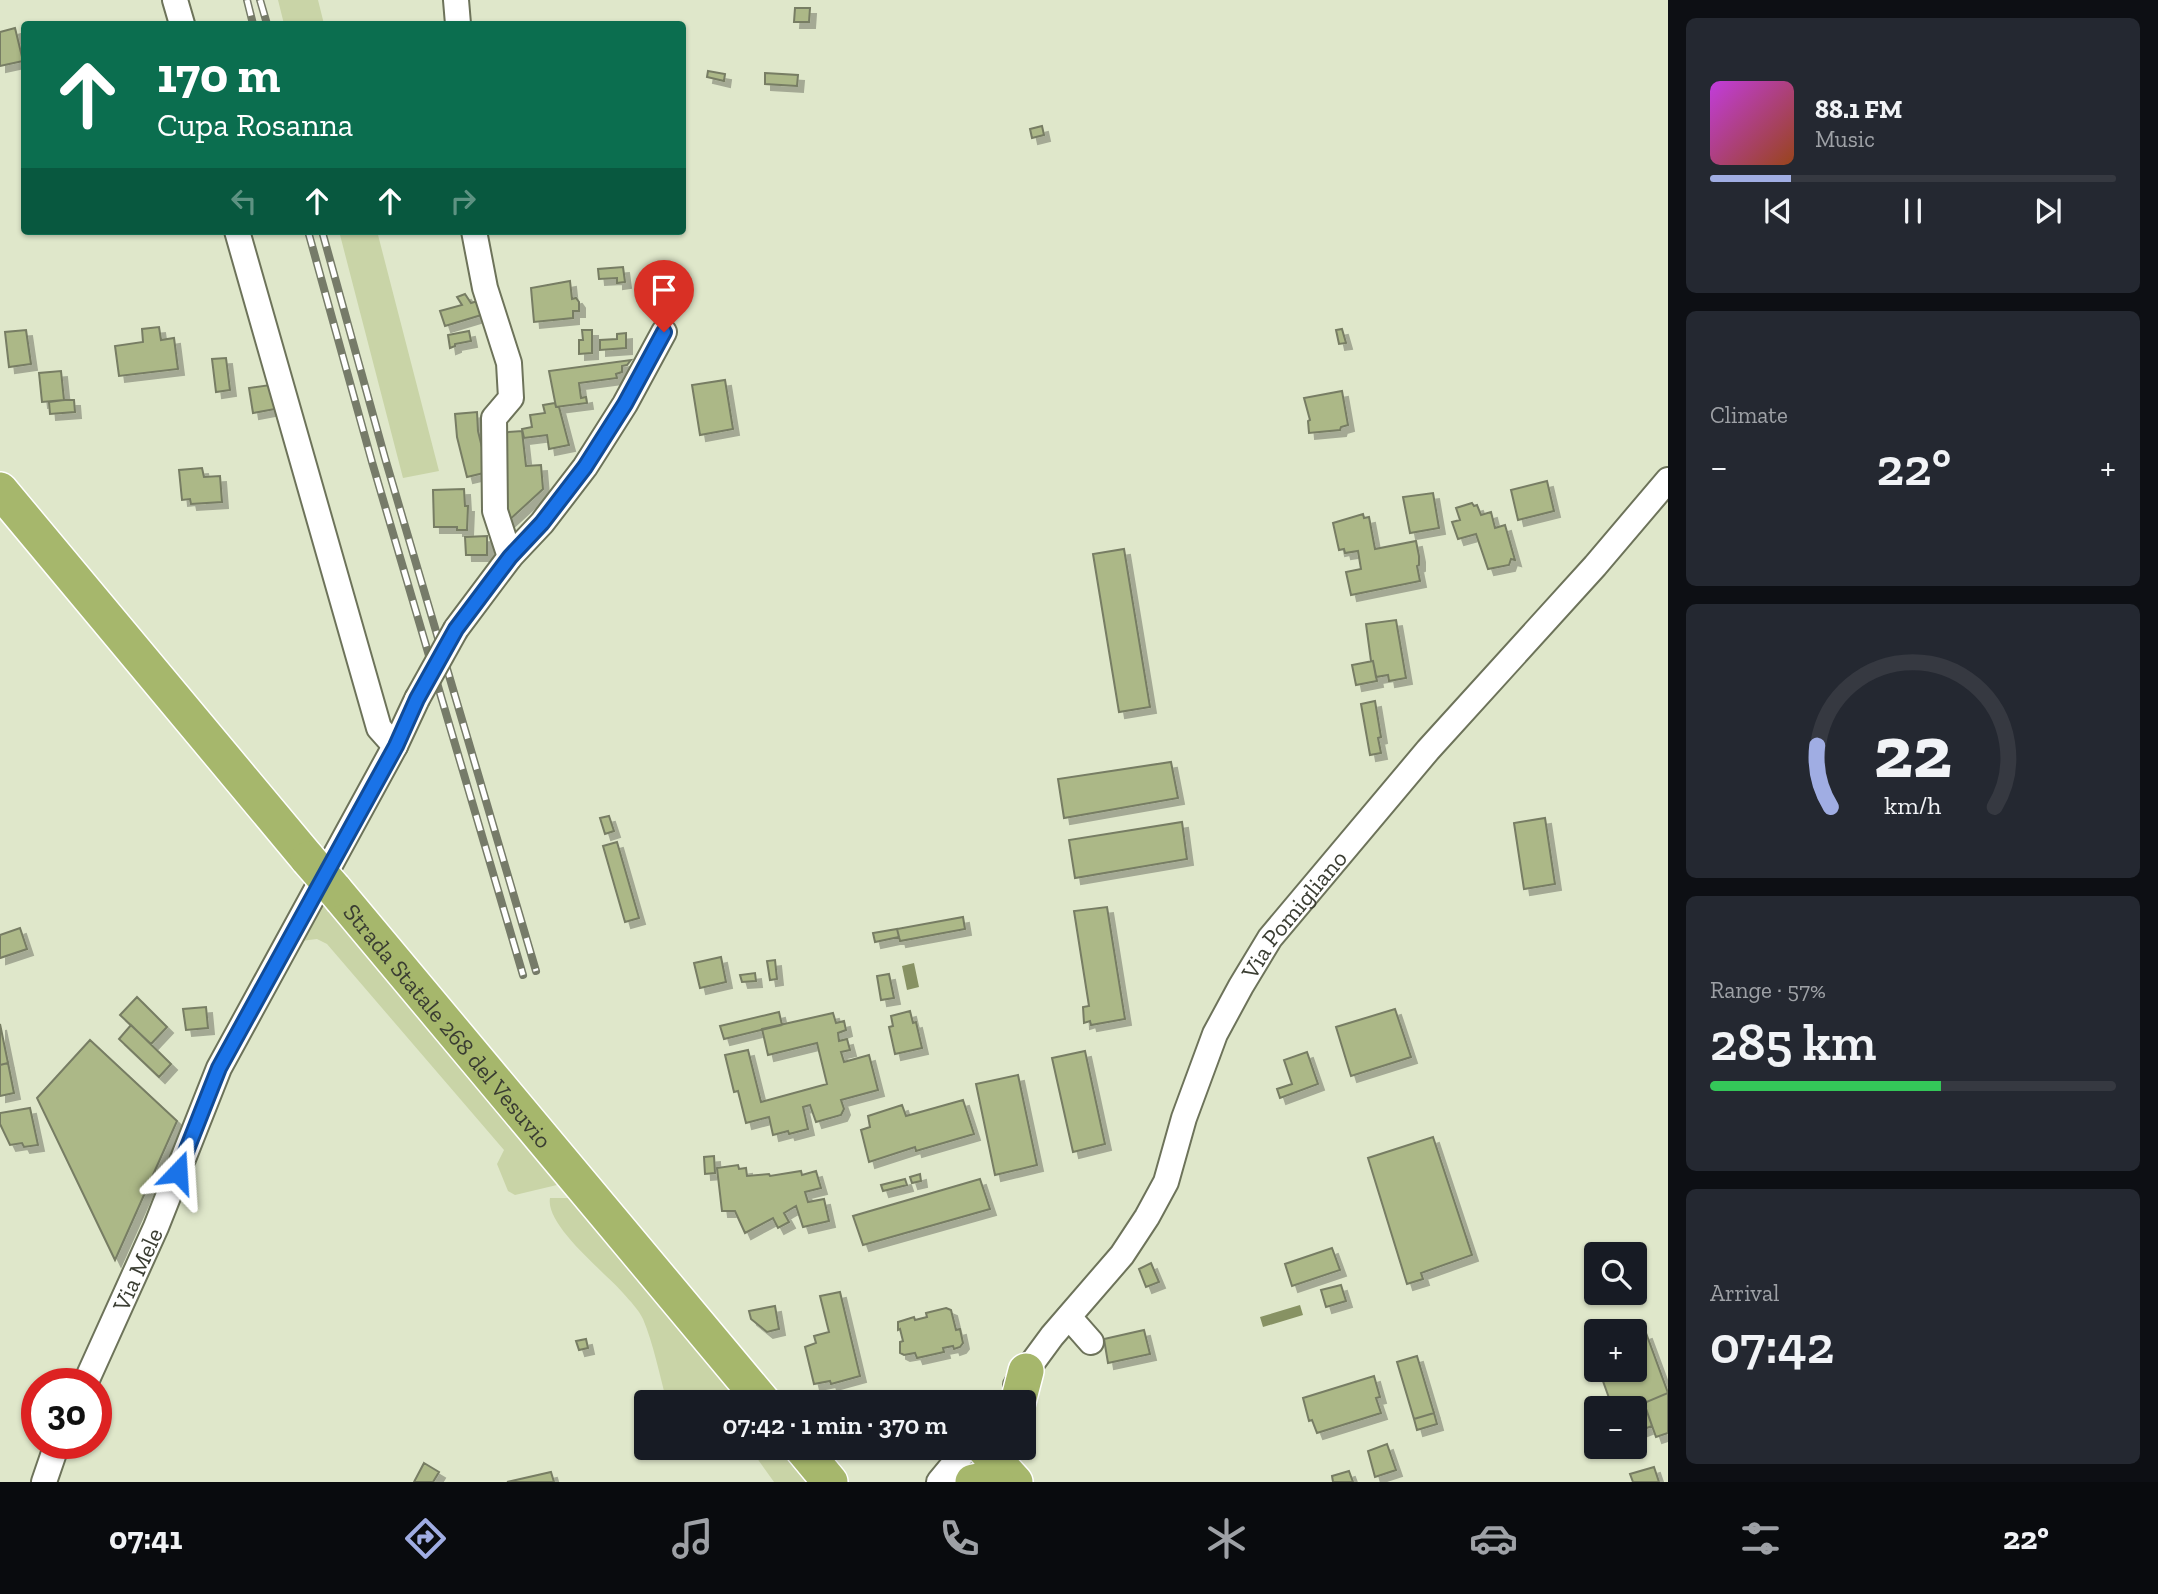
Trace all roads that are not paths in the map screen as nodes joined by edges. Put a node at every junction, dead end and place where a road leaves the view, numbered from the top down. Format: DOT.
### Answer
graph roads {
  1 [pos="175,0"];
  2 [pos="456,0"];
  3 [pos="181,21"];
  4 [pos="458,21"];
  5 [pos="238,235"];
  6 [pos="475,235"];
  7 [pos="664,332"];
  8 [pos="1668,480"];
  9 [pos="0,490"];
  10 [pos="510,557"];
  11 [pos="396,746"];
  12 [pos="1069,1317"];
  13 [pos="1091,1342"];
  14 [pos="92,1368"];
  15 [pos="1022,1386"];
  16 [pos="753,1390"];
  17 [pos="52,1459"];
  18 [pos="812,1460"];
  19 [pos="957,1460"];
  20 [pos="995,1460"];
  21 [pos="1020,1460"];
  22 [pos="44,1482"];
  23 [pos="830,1482"];
  24 [pos="939,1482"];
  25 [pos="973,1482"];
  26 [pos="996,1482"];
  27 [pos="1016,1482"];
  28 [pos="1023,1482"];
  1 -- 3 [label="street"];
  2 -- 4 [label="street"];
  5 -- 11 [label="street"];
  6 -- 10 [label="street"];
  7 -- 10 [label="street, Via Mele"];
  8 -- 12 [label="street, Via Pomigliano"];
  9 -- 16 [label="highway, Strada Statale 268 del Vesuvio, bridge"];
  10 -- 11 [label="street, Via Mele, bridge"];
  11 -- 14 [label="street, Via Mele"];
  12 -- 13 [label="street"];
  12 -- 15 [label="street, Via Pomigliano"];
  17 -- 22 [label="street"];
  18 -- 23 [label="highway"];
  19 -- 24 [label="street"];
  20 -- 27 [label="highway"];
  21 -- 28 [label="highway"];
  25 -- 26 [label="highway"];
}
